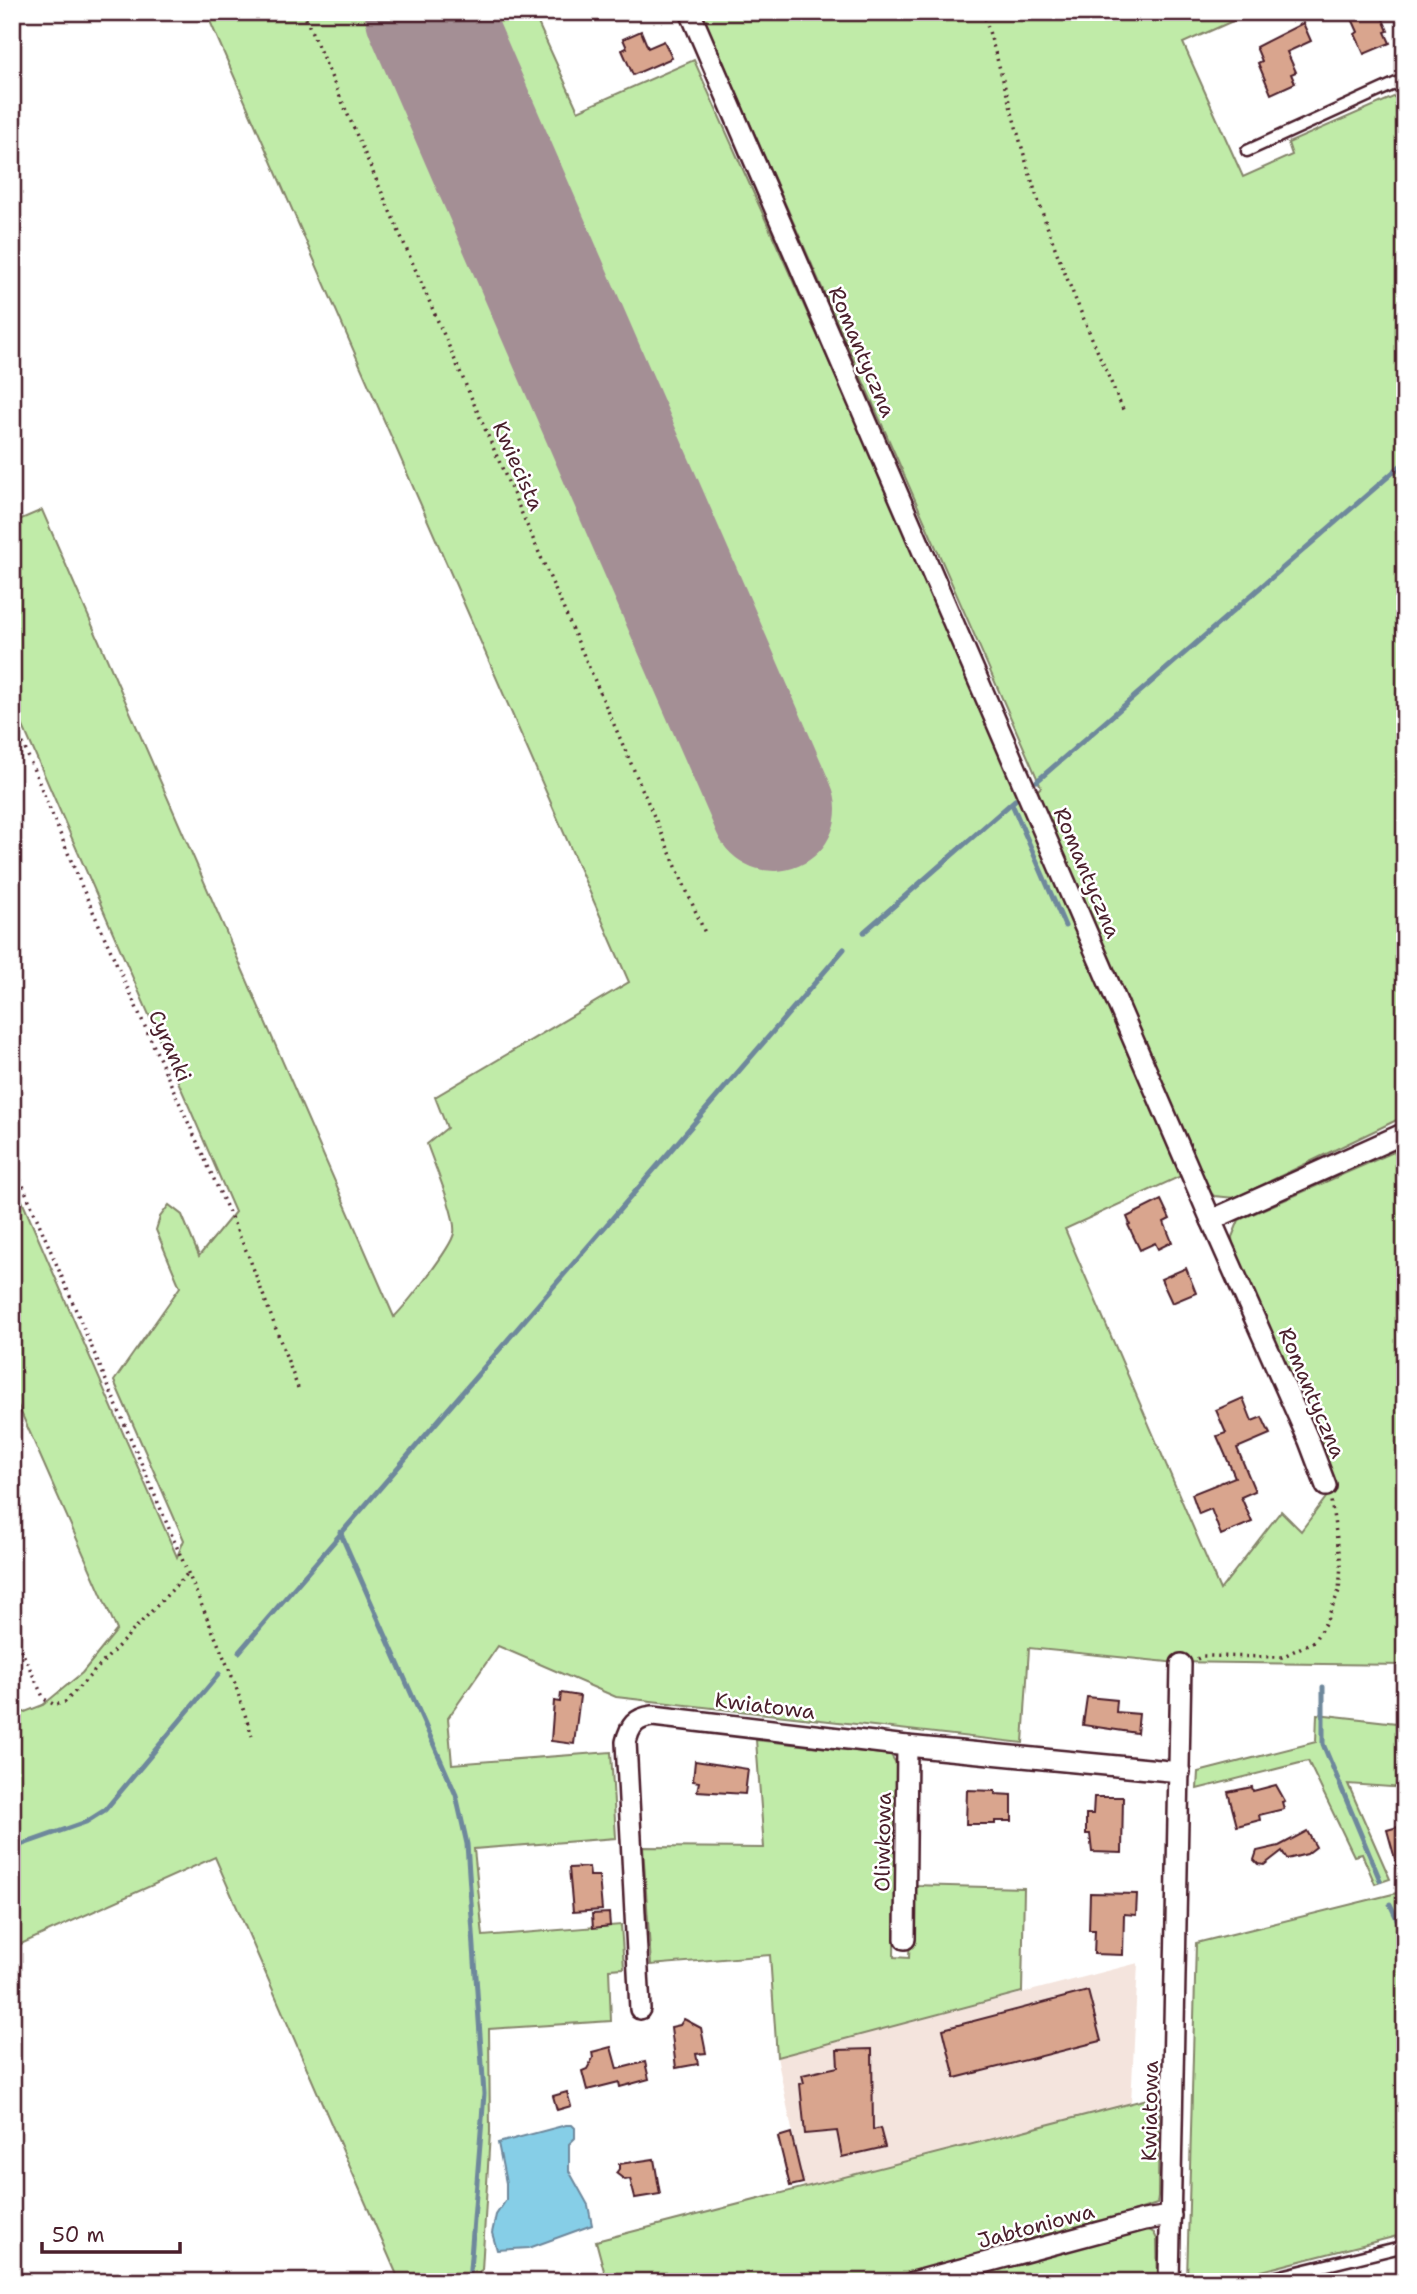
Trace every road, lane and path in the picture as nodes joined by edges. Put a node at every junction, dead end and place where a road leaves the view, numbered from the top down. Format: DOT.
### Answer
graph roads {
  1 [pos="303,12"];
  2 [pos="690,12"];
  3 [pos="983,12"];
  4 [pos="1405,76"];
  5 [pos="1247,151"];
  6 [pos="1124,412"];
  7 [pos="12,717"];
  8 [pos="705,933"];
  9 [pos="1405,1133"];
  10 [pos="12,1160"];
  11 [pos="1211,1220"];
  12 [pos="298,1388"];
  13 [pos="1326,1486"];
  14 [pos="188,1572"];
  15 [pos="12,1630"];
  16 [pos="1189,1665"];
  17 [pos="252,1737"];
  18 [pos="906,1746"];
  19 [pos="1180,1772"];
  20 [pos="905,1939"];
  21 [pos="640,2009"];
  22 [pos="1171,2216"];
  23 [pos="1405,2246"];
  24 [pos="912,2282"];
  25 [pos="1169,2282"];
  26 [pos="1258,2282"];
  1 -- 8 [label="path, Kwiecista"];
  2 -- 11 [label="street, Romantyczna"];
  3 -- 6 [label="path"];
  4 -- 5 [label="lane"];
  7 -- 12 [label="path, Cyranki"];
  9 -- 11 [label="street"];
  10 -- 14 [label="path"];
  11 -- 13 [label="street, Romantyczna"];
  13 -- 16 [label="path, Romantyczna"];
  14 -- 15 [label="path"];
  14 -- 17 [label="path"];
  16 -- 19 [label="street, Kwiatowa"];
  18 -- 19 [label="street, Kwiatowa"];
  18 -- 20 [label="street, Oliwkowa"];
  18 -- 21 [label="street, Kwiatowa"];
  19 -- 22 [label="street, Kwiatowa"];
  22 -- 24 [label="street, Jabłoniowa"];
  22 -- 25 [label="street, Kwiatowa"];
  23 -- 26 [label="lane"];
}
